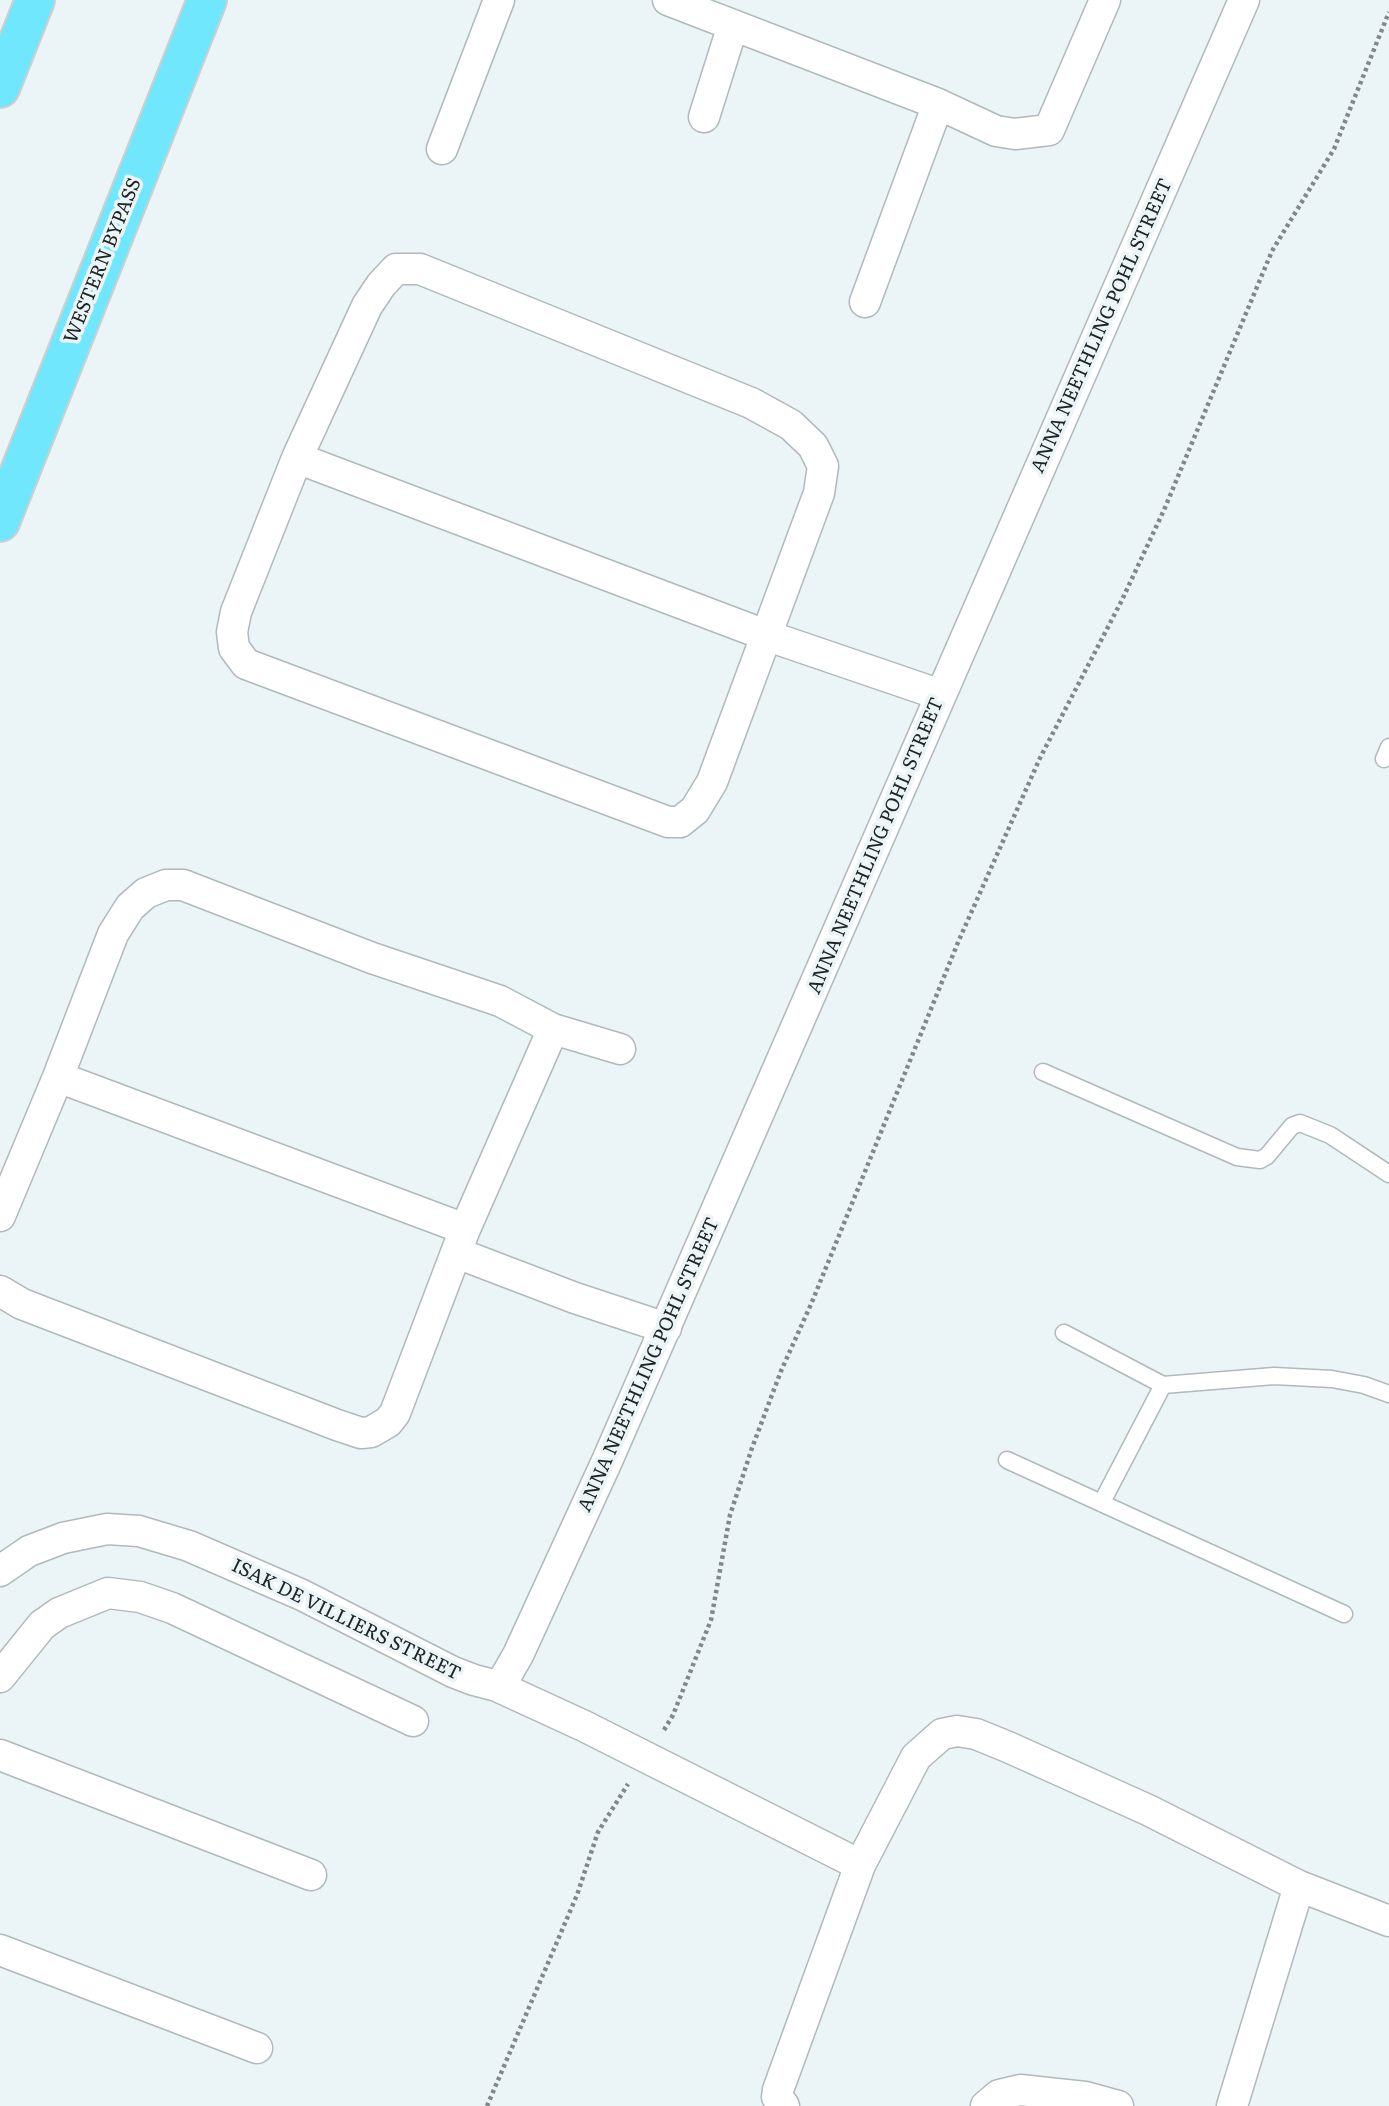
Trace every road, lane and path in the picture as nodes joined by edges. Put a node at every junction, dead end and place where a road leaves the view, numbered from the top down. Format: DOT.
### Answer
graph roads {
  1 [pos="35,0"];
  2 [pos="207,0"];
  3 [pos="499,0"];
  4 [pos="668,0"];
  5 [pos="1105,0"];
  6 [pos="1244,0"];
  7 [pos="1389,12"];
  8 [pos="733,25"];
  9 [pos="0,88"];
  10 [pos="938,104"];
  11 [pos="704,117"];
  12 [pos="442,149"];
  13 [pos="865,302"];
  14 [pos="297,458"];
  15 [pos="0,522"];
  16 [pos="768,636"];
  17 [pos="941,695"];
  18 [pos="553,1029"];
  19 [pos="620,1049"];
  20 [pos="1043,1072"];
  21 [pos="58,1077"];
  22 [pos="1389,1174"];
  23 [pos="0,1216"];
  24 [pos="461,1241"];
  25 [pos="0,1291"];
  26 [pos="666,1328"];
  27 [pos="1064,1333"];
  28 [pos="1163,1385"];
  29 [pos="1389,1394"];
  30 [pos="1007,1460"];
  31 [pos="1102,1502"];
  32 [pos="0,1571"];
  33 [pos="1344,1614"];
  34 [pos="0,1677"];
  35 [pos="496,1686"];
  36 [pos="413,1721"];
  37 [pos="659,1737"];
  38 [pos="0,1755"];
  39 [pos="630,1781"];
  40 [pos="860,1866"];
  41 [pos="311,1875"];
  42 [pos="1299,1886"];
  43 [pos="1389,1921"];
  44 [pos="0,1950"];
  45 [pos="257,2048"];
  46 [pos="487,2106"];
  47 [pos="783,2106"];
  48 [pos="986,2106"];
  49 [pos="1118,2106"];
  50 [pos="1232,2106"];
  1 -- 9 [label="highway"];
  2 -- 15 [label="highway, WESTERN BYPASS"];
  3 -- 12 [label="street"];
  4 -- 8 [label="street"];
  5 -- 10 [label="street"];
  6 -- 17 [label="street, ANNA NEETHLING POHL STREET"];
  7 -- 37 [label="path"];
  8 -- 10 [label="street"];
  8 -- 11 [label="street"];
  10 -- 13 [label="street"];
  14 -- 16 [label="street"];
  14 -- 16 [label="street"];
  14 -- 16 [label="street"];
  16 -- 17 [label="street"];
  17 -- 26 [label="street, ANNA NEETHLING POHL STREET"];
  18 -- 19 [label="street"];
  18 -- 21 [label="street"];
  18 -- 24 [label="street"];
  20 -- 22 [label="lane"];
  21 -- 23 [label="street"];
  21 -- 24 [label="street"];
  24 -- 25 [label="street"];
  24 -- 26 [label="street"];
  26 -- 35 [label="street, ANNA NEETHLING POHL STREET"];
  27 -- 28 [label="lane"];
  28 -- 29 [label="lane"];
  28 -- 31 [label="lane"];
  30 -- 31 [label="lane"];
  31 -- 33 [label="lane"];
  32 -- 35 [label="street, ISAK DE VILLIERS STREET"];
  34 -- 36 [label="street"];
  35 -- 40 [label="street, ISAK DE VILLIERS STREET"];
  38 -- 41 [label="street"];
  39 -- 46 [label="path"];
  40 -- 42 [label="street"];
  40 -- 47 [label="street"];
  42 -- 43 [label="street"];
  42 -- 50 [label="street"];
  44 -- 45 [label="street"];
  48 -- 49 [label="street"];
}
